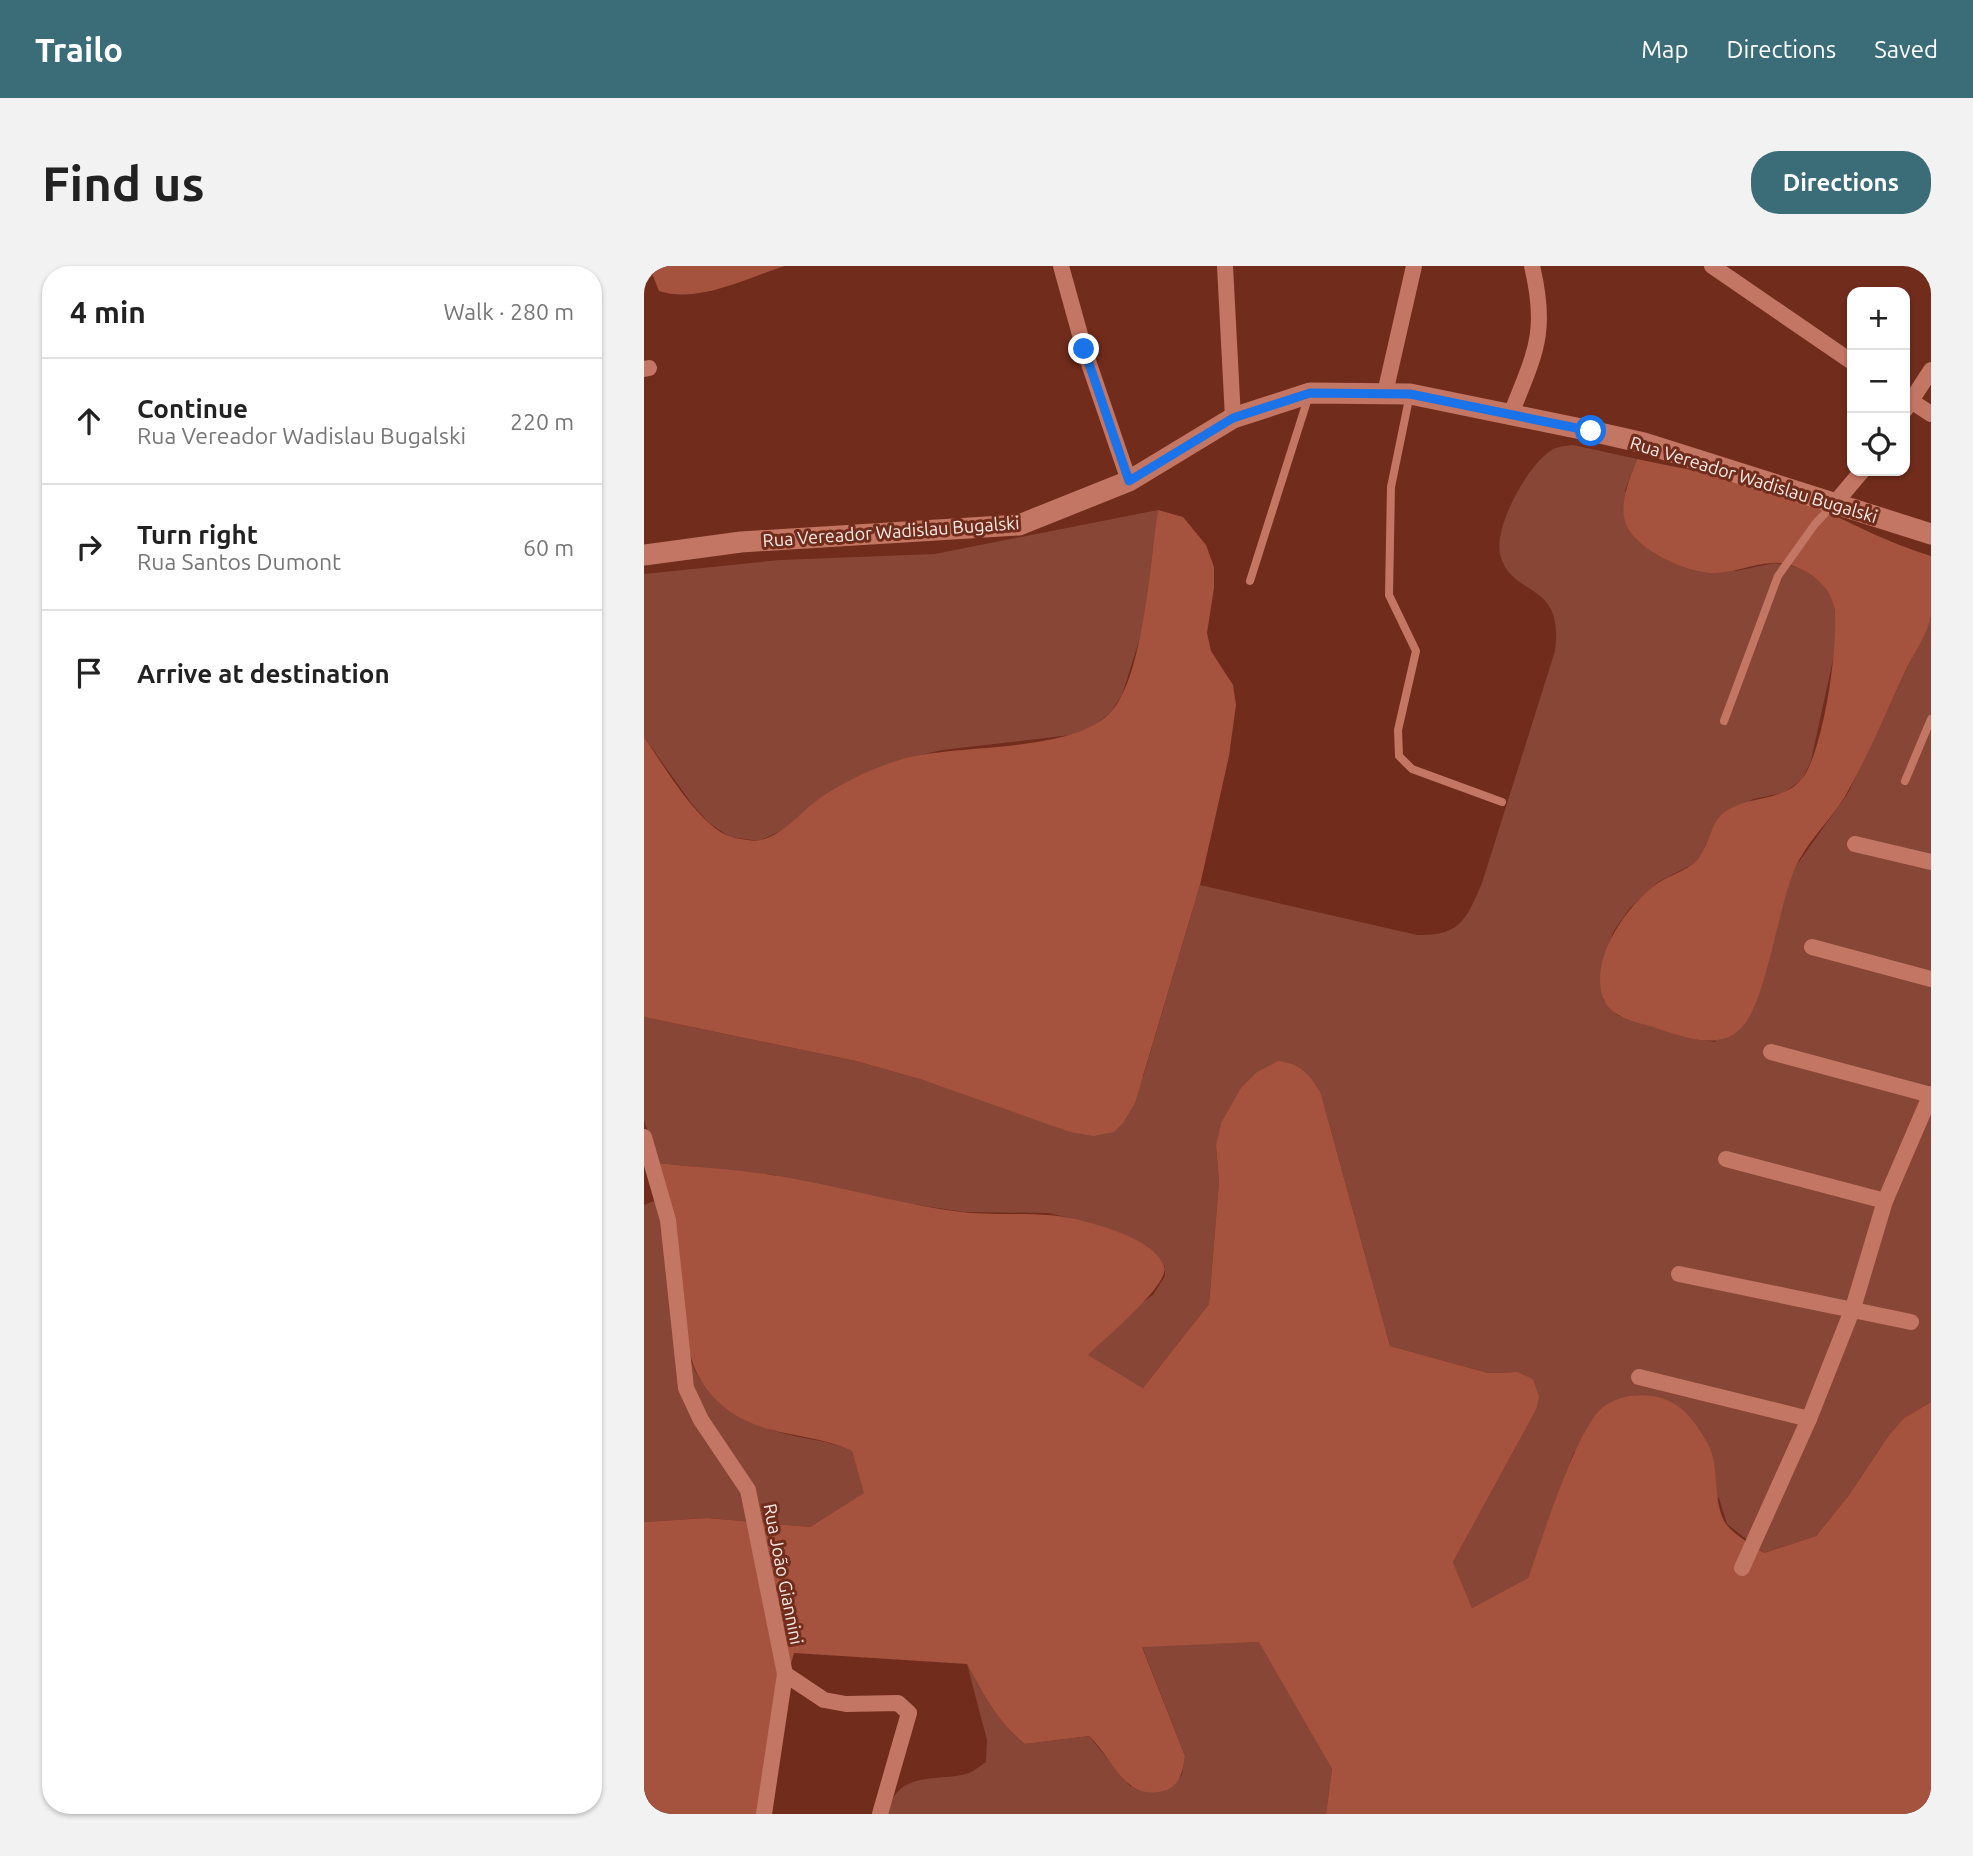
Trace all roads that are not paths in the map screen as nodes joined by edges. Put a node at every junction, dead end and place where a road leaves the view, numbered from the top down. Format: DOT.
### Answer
graph roads {
  1 [pos="1061,266"];
  2 [pos="1225,266"];
  3 [pos="1413,266"];
  4 [pos="1532,266"];
  5 [pos="1712,266"];
  6 [pos="1847,359"];
  7 [pos="1931,370"];
  8 [pos="1310,393"];
  9 [pos="1385,393"];
  10 [pos="1410,394"];
  11 [pos="1910,399"];
  12 [pos="1910,404"];
  13 [pos="1511,414"];
  14 [pos="1931,414"];
  15 [pos="1233,418"];
  16 [pos="1858,476"];
  17 [pos="1129,481"];
  18 [pos="1835,503"];
  19 [pos="1931,534"];
  20 [pos="644,555"];
  21 [pos="1250,582"];
  22 [pos="1931,719"];
  23 [pos="1724,721"];
  24 [pos="1905,781"];
  25 [pos="1502,802"];
  26 [pos="1855,844"];
  27 [pos="1931,862"];
  28 [pos="1812,947"];
  29 [pos="1931,979"];
  30 [pos="1771,1052"];
  31 [pos="1931,1095"];
  32 [pos="644,1137"];
  33 [pos="1726,1159"];
  34 [pos="1885,1201"];
  35 [pos="1679,1274"];
  36 [pos="1853,1308"];
  37 [pos="1911,1322"];
  38 [pos="1639,1377"];
  39 [pos="1809,1419"];
  40 [pos="1741,1568"];
  41 [pos="785,1674"];
  42 [pos="764,1814"];
  43 [pos="880,1814"];
  1 -- 17 [label="street"];
  2 -- 15 [label="street"];
  3 -- 9 [label="street"];
  4 -- 13 [label="street"];
  5 -- 6 [label="street"];
  7 -- 11 [label="street"];
  8 -- 9 [label="main road, Rua Vereador Wadislau Bugalski"];
  8 -- 15 [label="main road, Rua Vereador Wadislau Bugalski"];
  8 -- 21 [label="lane"];
  9 -- 10 [label="main road, Rua Vereador Wadislau Bugalski"];
  10 -- 13 [label="main road, Rua Vereador Wadislau Bugalski"];
  10 -- 25 [label="lane"];
  12 -- 14 [label="street"];
  13 -- 18 [label="main road, Rua Vereador Wadislau Bugalski"];
  15 -- 17 [label="main road, Rua Vereador Wadislau Bugalski"];
  16 -- 18 [label="street"];
  17 -- 20 [label="main road, Rua Vereador Wadislau Bugalski"];
  18 -- 19 [label="main road, Rua Vereador Wadislau Bugalski"];
  18 -- 23 [label="lane"];
  22 -- 24 [label="lane"];
  26 -- 27 [label="street"];
  28 -- 29 [label="street"];
  30 -- 31 [label="street"];
  31 -- 34 [label="street"];
  32 -- 41 [label="street, Rua João Giannini"];
  33 -- 34 [label="street"];
  34 -- 36 [label="street"];
  35 -- 36 [label="street"];
  36 -- 37 [label="street"];
  36 -- 39 [label="street"];
  38 -- 39 [label="street"];
  39 -- 40 [label="street"];
  41 -- 42 [label="street, Rua João Giannini"];
  41 -- 43 [label="street"];
}
